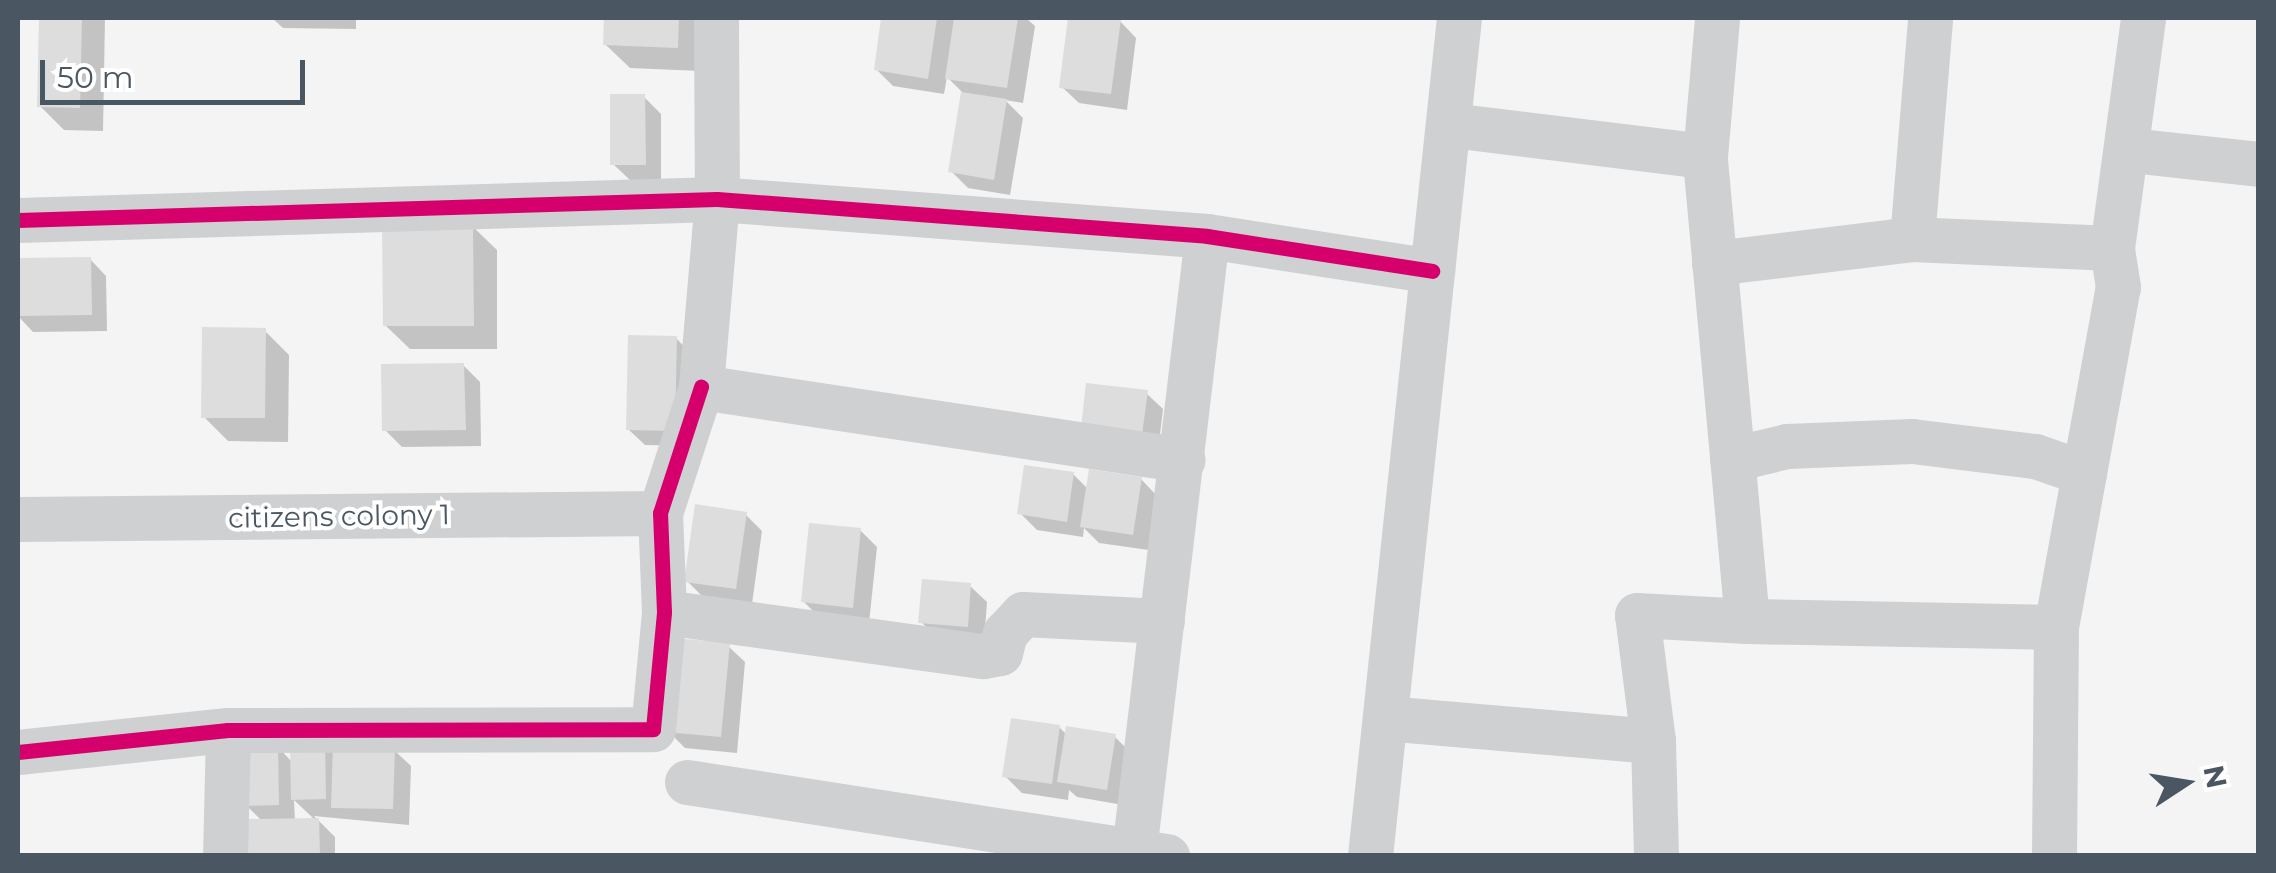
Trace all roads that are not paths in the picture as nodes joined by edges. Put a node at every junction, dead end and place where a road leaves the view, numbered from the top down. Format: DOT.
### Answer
graph roads {
  1 [pos="716,18"];
  2 [pos="1459,18"];
  3 [pos="1717,18"];
  4 [pos="1930,18"];
  5 [pos="2143,18"];
  6 [pos="1451,125"];
  7 [pos="2130,150"];
  8 [pos="1705,156"];
  9 [pos="2258,164"];
  10 [pos="718,200"];
  11 [pos="18,220"];
  12 [pos="1207,236"];
  13 [pos="1912,239"];
  14 [pos="2112,248"];
  15 [pos="1714,263"];
  16 [pos="1432,271"];
  17 [pos="701,387"];
  18 [pos="1732,459"];
  19 [pos="1182,460"];
  20 [pos="2084,474"];
  21 [pos="660,513"];
  22 [pos="18,519"];
  23 [pos="664,612"];
  24 [pos="1162,621"];
  25 [pos="1746,621"];
  26 [pos="2056,627"];
  27 [pos="1385,718"];
  28 [pos="228,730"];
  29 [pos="1653,741"];
  30 [pos="18,752"];
  31 [pos="687,782"];
  32 [pos="1150,853"];
  33 [pos="225,856"];
  34 [pos="1370,856"];
  35 [pos="1656,856"];
  36 [pos="2054,856"];
  1 -- 10 [label="street"];
  2 -- 6 [label="street"];
  3 -- 8 [label="street"];
  4 -- 13 [label="street"];
  5 -- 7 [label="street"];
  6 -- 8 [label="street"];
  6 -- 16 [label="street"];
  7 -- 9 [label="street"];
  7 -- 14 [label="street"];
  8 -- 15 [label="street"];
  10 -- 11 [label="street"];
  10 -- 12 [label="street"];
  10 -- 17 [label="street"];
  12 -- 16 [label="street"];
  12 -- 19 [label="street"];
  13 -- 14 [label="street"];
  13 -- 15 [label="street"];
  14 -- 20 [label="street"];
  15 -- 18 [label="street"];
  16 -- 27 [label="street"];
  17 -- 19 [label="street"];
  17 -- 21 [label="street"];
  18 -- 20 [label="street"];
  18 -- 25 [label="street"];
  19 -- 24 [label="street"];
  20 -- 26 [label="street"];
  21 -- 22 [label="street, citizens colony 1"];
  21 -- 23 [label="street"];
  23 -- 24 [label="street"];
  23 -- 28 [label="street"];
  24 -- 32 [label="street"];
  25 -- 26 [label="street"];
  25 -- 29 [label="street"];
  26 -- 36 [label="street"];
  27 -- 29 [label="street"];
  27 -- 34 [label="street"];
  28 -- 30 [label="street"];
  28 -- 33 [label="street"];
  29 -- 35 [label="street"];
  31 -- 32 [label="street"];
}
